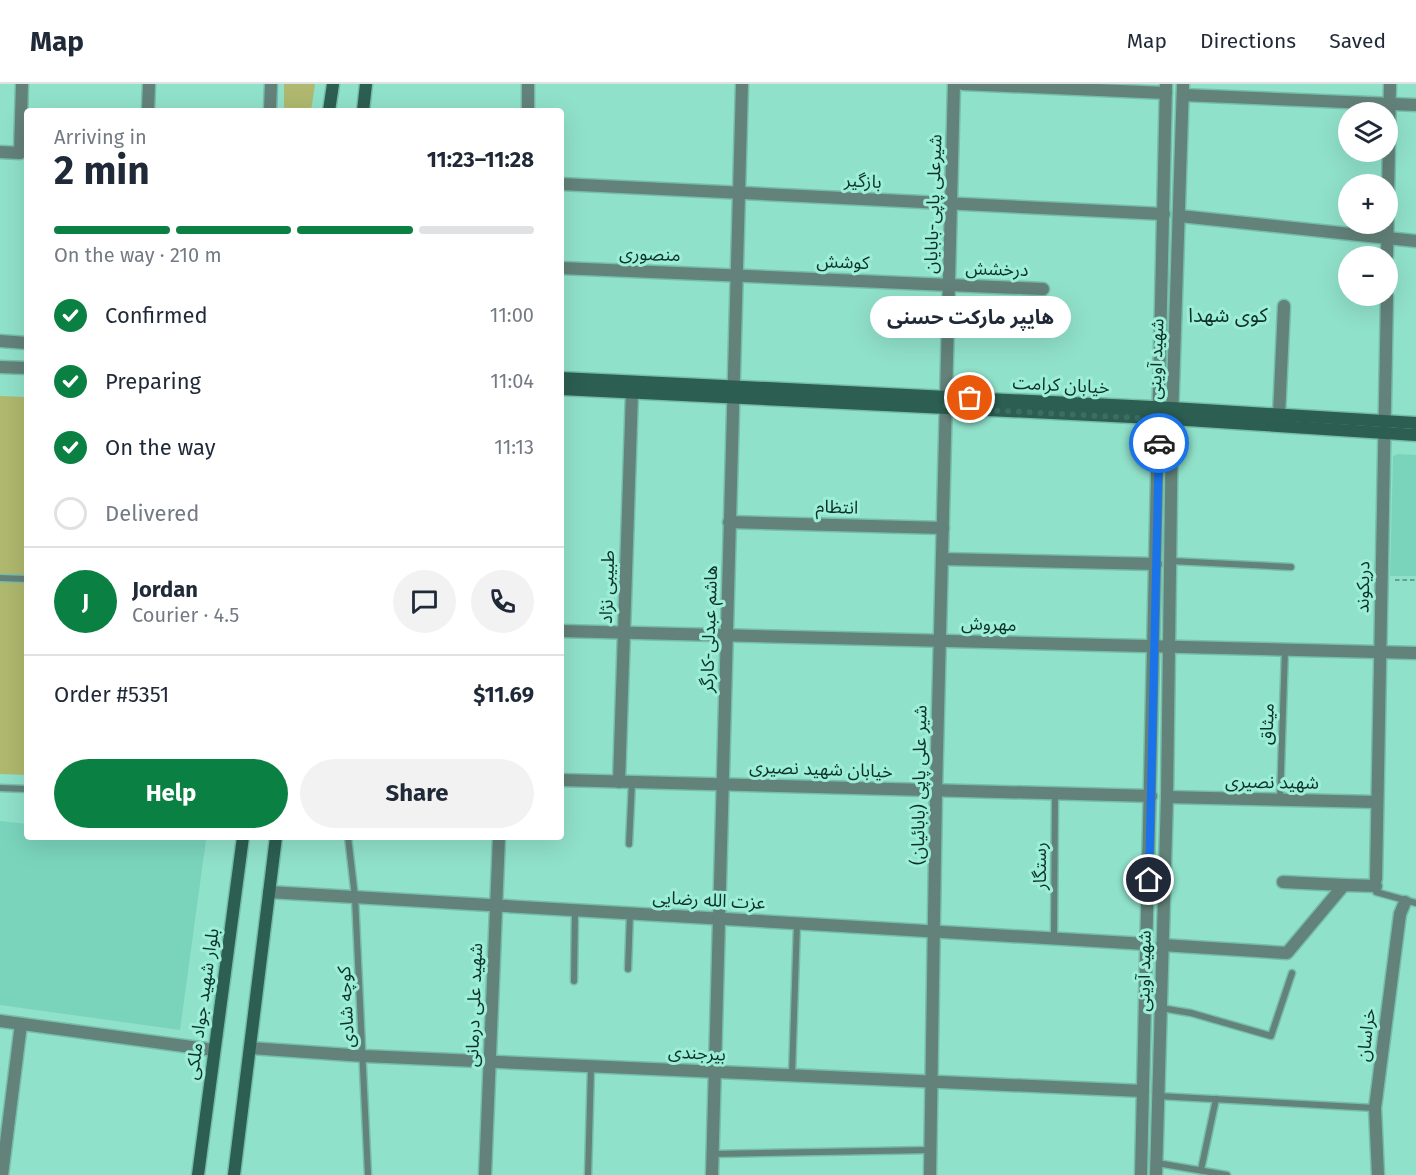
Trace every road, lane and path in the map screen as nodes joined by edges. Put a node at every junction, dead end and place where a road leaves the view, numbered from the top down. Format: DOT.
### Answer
graph roads {
  1 [pos="22,84"];
  2 [pos="149,84"];
  3 [pos="270,84"];
  4 [pos="333,84"];
  5 [pos="366,84"];
  6 [pos="528,84"];
  7 [pos="741,84"];
  8 [pos="954,84"];
  9 [pos="963,84"];
  10 [pos="1390,84"];
  11 [pos="1166,89"];
  12 [pos="1183,90"];
  13 [pos="1360,102"];
  14 [pos="1390,102"];
  15 [pos="1398,104"];
  16 [pos="1416,105"];
  17 [pos="148,108"];
  18 [pos="270,108"];
  19 [pos="329,108"];
  20 [pos="363,108"];
  21 [pos="528,108"];
  22 [pos="0,152"];
  23 [pos="1389,162"];
  24 [pos="564,184"];
  25 [pos="739,193"];
  26 [pos="951,204"];
  27 [pos="1164,214"];
  28 [pos="1180,216"];
  29 [pos="1388,238"];
  30 [pos="1416,241"];
  31 [pos="1388,246"];
  32 [pos="564,268"];
  33 [pos="736,276"];
  34 [pos="949,285"];
  35 [pos="1043,289"];
  36 [pos="1284,306"];
  37 [pos="1386,306"];
  38 [pos="0,341"];
  39 [pos="24,343"];
  40 [pos="0,367"];
  41 [pos="24,368"];
  42 [pos="564,378"];
  43 [pos="564,389"];
  44 [pos="632,392"];
  45 [pos="733,393"];
  46 [pos="946,402"];
  47 [pos="1166,414"];
  48 [pos="1279,415"];
  49 [pos="1416,423"];
  50 [pos="1384,428"];
  51 [pos="1416,435"];
  52 [pos="729,522"];
  53 [pos="943,528"];
  54 [pos="942,559"];
  55 [pos="1170,561"];
  56 [pos="1156,564"];
  57 [pos="1291,567"];
  58 [pos="0,578"];
  59 [pos="24,579"];
  60 [pos="1382,579"];
  61 [pos="1416,580"];
  62 [pos="564,631"];
  63 [pos="624,633"];
  64 [pos="726,635"];
  65 [pos="940,641"];
  66 [pos="1154,646"];
  67 [pos="1169,647"];
  68 [pos="1285,650"];
  69 [pos="1380,652"];
  70 [pos="1416,653"];
  71 [pos="564,780"];
  72 [pos="618,782"];
  73 [pos="632,782"];
  74 [pos="723,785"];
  75 [pos="0,788"];
  76 [pos="24,789"];
  77 [pos="936,790"];
  78 [pos="1055,794"];
  79 [pos="1152,796"];
  80 [pos="1167,797"];
  81 [pos="1280,800"];
  82 [pos="1377,802"];
  83 [pos="243,840"];
  84 [pos="276,840"];
  85 [pos="348,840"];
  86 [pos="499,840"];
  87 [pos="629,844"];
  88 [pos="1283,882"];
  89 [pos="1376,883"];
  90 [pos="1344,885"];
  91 [pos="269,892"];
  92 [pos="355,897"];
  93 [pos="1411,902"];
  94 [pos="496,905"];
  95 [pos="575,910"];
  96 [pos="630,913"];
  97 [pos="719,918"];
  98 [pos="797,923"];
  99 [pos="934,931"];
  100 [pos="1054,938"];
  101 [pos="1146,944"];
  102 [pos="1162,945"];
  103 [pos="628,969"];
  104 [pos="1292,974"];
  105 [pos="574,981"];
  106 [pos="1161,1008"];
  107 [pos="0,1021"];
  108 [pos="21,1024"];
  109 [pos="250,1048"];
  110 [pos="214,1050"];
  111 [pos="364,1056"];
  112 [pos="489,1062"];
  113 [pos="591,1066"];
  114 [pos="715,1072"];
  115 [pos="792,1075"];
  116 [pos="931,1081"];
  117 [pos="1143,1091"];
  118 [pos="1158,1096"];
  119 [pos="1216,1099"];
  120 [pos="1375,1108"];
  121 [pos="4,1130"];
  122 [pos="930,1150"];
  123 [pos="713,1154"];
  124 [pos="1156,1169"];
  125 [pos="1201,1170"];
  126 [pos="2,1175"];
  127 [pos="198,1175"];
  128 [pos="234,1175"];
  129 [pos="368,1175"];
  130 [pos="484,1175"];
  131 [pos="588,1175"];
  132 [pos="712,1175"];
  133 [pos="930,1175"];
  134 [pos="1141,1175"];
  135 [pos="1227,1175"];
  136 [pos="1378,1175"];
  1 -- 22 [label="street"];
  2 -- 17 [label="street"];
  3 -- 18 [label="street"];
  4 -- 19 [label="main road"];
  5 -- 20 [label="main road"];
  6 -- 21 [label="street"];
  7 -- 25 [label="street, هاشم عبدلی-کارگر"];
  8 -- 26 [label="street, شیرعلی پاپی-بابایان"];
  9 -- 11 [label="street"];
  10 -- 14 [label="street"];
  11 -- 27 [label="street, شهید آوینی"];
  12 -- 13 [label="street"];
  12 -- 28 [label="street, شهید آوینی"];
  15 -- 16 [label="street"];
  23 -- 29 [label="street"];
  24 -- 25 [label="street, بازگیر"];
  25 -- 26 [label="street, بازگیر"];
  25 -- 33 [label="street, هاشم عبدلی-کارگر"];
  26 -- 27 [label="street, بازگیر"];
  26 -- 34 [label="street, شیرعلی پاپی-بابایان"];
  27 -- 47 [label="street, شهید آوینی"];
  28 -- 29 [label="street"];
  28 -- 47 [label="street, شهید آوینی"];
  29 -- 30 [label="street"];
  29 -- 31 [label="street"];
  32 -- 33 [label="street, منصوری"];
  33 -- 34 [label="street, کوشش"];
  33 -- 45 [label="street, هاشم عبدلی-کارگر"];
  34 -- 35 [label="street, درخشش"];
  34 -- 46 [label="street, شیرعلی پاپی-بابایان"];
  36 -- 48 [label="street"];
  37 -- 50 [label="street, دریکوند"];
  38 -- 39 [label="street"];
  40 -- 41 [label="street"];
  42 -- 45 [label="main road, خیابان کرامت"];
  43 -- 44 [label="main road, خیابان کرامت"];
  44 -- 45 [label="main road, خیابان کرامت"];
  44 -- 63 [label="street, طبیبی نژاد"];
  45 -- 46 [label="main road, خیابان کرامت"];
  45 -- 52 [label="street, هاشم عبدلی-کارگر"];
  46 -- 47 [label="main road, خیابان کرامت"];
  46 -- 53 [label="street, شیر علی پاپی (بابائیان)"];
  47 -- 48 [label="main road, خیابان کرامت"];
  47 -- 50 [label="main road, خیابان کرامت"];
  47 -- 55 [label="street, شهید آوینی"];
  47 -- 56 [label="street, شهید آوینی"];
  48 -- 50 [label="main road, خیابان کرامت"];
  49 -- 50 [label="main road, خیابان کرامت"];
  50 -- 51 [label="main road, خیابان کرامت"];
  50 -- 60 [label="street, دریکوند"];
  52 -- 53 [label="street, انتظام"];
  52 -- 64 [label="street, هاشم عبدلی-کارگر"];
  53 -- 54 [label="street, شیر علی پاپی (بابائیان)"];
  54 -- 56 [label="street"];
  54 -- 65 [label="street, شیر علی پاپی (بابائیان)"];
  55 -- 57 [label="lane"];
  55 -- 67 [label="street, شهید آوینی"];
  56 -- 66 [label="street, شهید آوینی"];
  58 -- 59 [label="lane"];
  60 -- 61 [label="path"];
  60 -- 69 [label="street, دریکوند"];
  62 -- 63 [label="street, مهروش"];
  63 -- 64 [label="street, مهروش"];
  63 -- 72 [label="street, طبیبی نژاد"];
  64 -- 65 [label="street, مهروش"];
  64 -- 74 [label="street, هاشم عبدلی-کارگر"];
  65 -- 66 [label="street, مهروش"];
  65 -- 77 [label="street, شیر علی پاپی (بابائیان)"];
  66 -- 67 [label="street, مهروش"];
  66 -- 79 [label="street, شهید آوینی"];
  67 -- 68 [label="street, مهروش"];
  67 -- 80 [label="street, شهید آوینی"];
  68 -- 69 [label="street, مهروش"];
  68 -- 81 [label="lane, میثاق"];
  69 -- 70 [label="street, مهروش"];
  69 -- 82 [label="street, دریکوند"];
  71 -- 72 [label="street, خیابان شهید نصیری"];
  72 -- 73 [label="street, خیابان شهید نصیری"];
  73 -- 74 [label="street, خیابان شهید نصیری"];
  73 -- 87 [label="lane"];
  74 -- 77 [label="street, خیابان شهید نصیری"];
  74 -- 97 [label="street, هاشم عبدلی-کارگر"];
  75 -- 76 [label="lane"];
  77 -- 78 [label="street, خیابان شهید نصیری"];
  77 -- 99 [label="street, شیر علی پاپی (بابائیان)"];
  78 -- 79 [label="street, خیابان شهید نصیری"];
  78 -- 100 [label="lane, رستگار"];
  79 -- 101 [label="street, شهید آوینی"];
  80 -- 81 [label="street, شهید نصیری"];
  80 -- 102 [label="street, شهید آوینی"];
  81 -- 82 [label="street, شهید نصیری"];
  82 -- 89 [label="street, دریکوند"];
  83 -- 110 [label="main road, بلوار شهید جواد ملکی"];
  84 -- 91 [label="main road"];
  85 -- 92 [label="lane, کوچه شادی"];
  86 -- 94 [label="street, شهید علی درمانی"];
  88 -- 90 [label="street"];
  89 -- 90 [label="street"];
  89 -- 93 [label="lane"];
  90 -- 102 [label="street"];
  91 -- 92 [label="street, عزت الله رضایی"];
  91 -- 109 [label="main road"];
  92 -- 94 [label="street, عزت الله رضایی"];
  92 -- 111 [label="lane, کوچه شادی"];
  93 -- 120 [label="street, خراسان"];
  94 -- 95 [label="street, عزت الله رضایی"];
  94 -- 112 [label="street, شهید علی درمانی"];
  95 -- 96 [label="street, عزت الله رضایی"];
  95 -- 105 [label="lane"];
  96 -- 97 [label="street, عزت الله رضایی"];
  96 -- 103 [label="lane"];
  97 -- 98 [label="street, عزت الله رضایی"];
  97 -- 114 [label="street, هاشم عبدلی-کارگر"];
  98 -- 99 [label="street, عزت الله رضایی"];
  98 -- 115 [label="lane"];
  99 -- 100 [label="street, عزت الله رضایی"];
  99 -- 116 [label="street, شیر علی پاپی (بابائیان)"];
  100 -- 101 [label="street, عزت الله رضایی"];
  101 -- 117 [label="street, شهید آوینی"];
  102 -- 106 [label="street, شهید آوینی"];
  104 -- 106 [label="lane"];
  106 -- 118 [label="street, شهید آوینی"];
  107 -- 108 [label="street"];
  108 -- 110 [label="street"];
  108 -- 121 [label="street"];
  109 -- 111 [label="street, بیرجندی"];
  109 -- 128 [label="main road"];
  110 -- 127 [label="main road, بلوار شهید جواد ملکی"];
  111 -- 112 [label="street, بیرجندی"];
  111 -- 129 [label="lane, کوچه شادی"];
  112 -- 113 [label="street, بیرجندی"];
  112 -- 130 [label="street, شهید علی درمانی"];
  113 -- 114 [label="street, بیرجندی"];
  113 -- 131 [label="lane"];
  114 -- 115 [label="street, بیرجندی"];
  114 -- 123 [label="street, هاشم عبدلی-کارگر"];
  115 -- 116 [label="street, بیرجندی"];
  116 -- 117 [label="street, بیرجندی"];
  116 -- 122 [label="street, شیر علی پاپی (بابائیان)"];
  117 -- 134 [label="street, شهید آوینی"];
  118 -- 119 [label="lane"];
  118 -- 124 [label="street, شهید آوینی"];
  119 -- 120 [label="lane"];
  119 -- 125 [label="lane"];
  120 -- 136 [label="street, خراسان"];
  121 -- 126 [label="street"];
  122 -- 123 [label="lane"];
  122 -- 133 [label="street, شیر علی پاپی (بابائیان)"];
  123 -- 132 [label="street, هاشم عبدلی-کارگر"];
  124 -- 125 [label="lane"];
  125 -- 135 [label="lane"];
}
